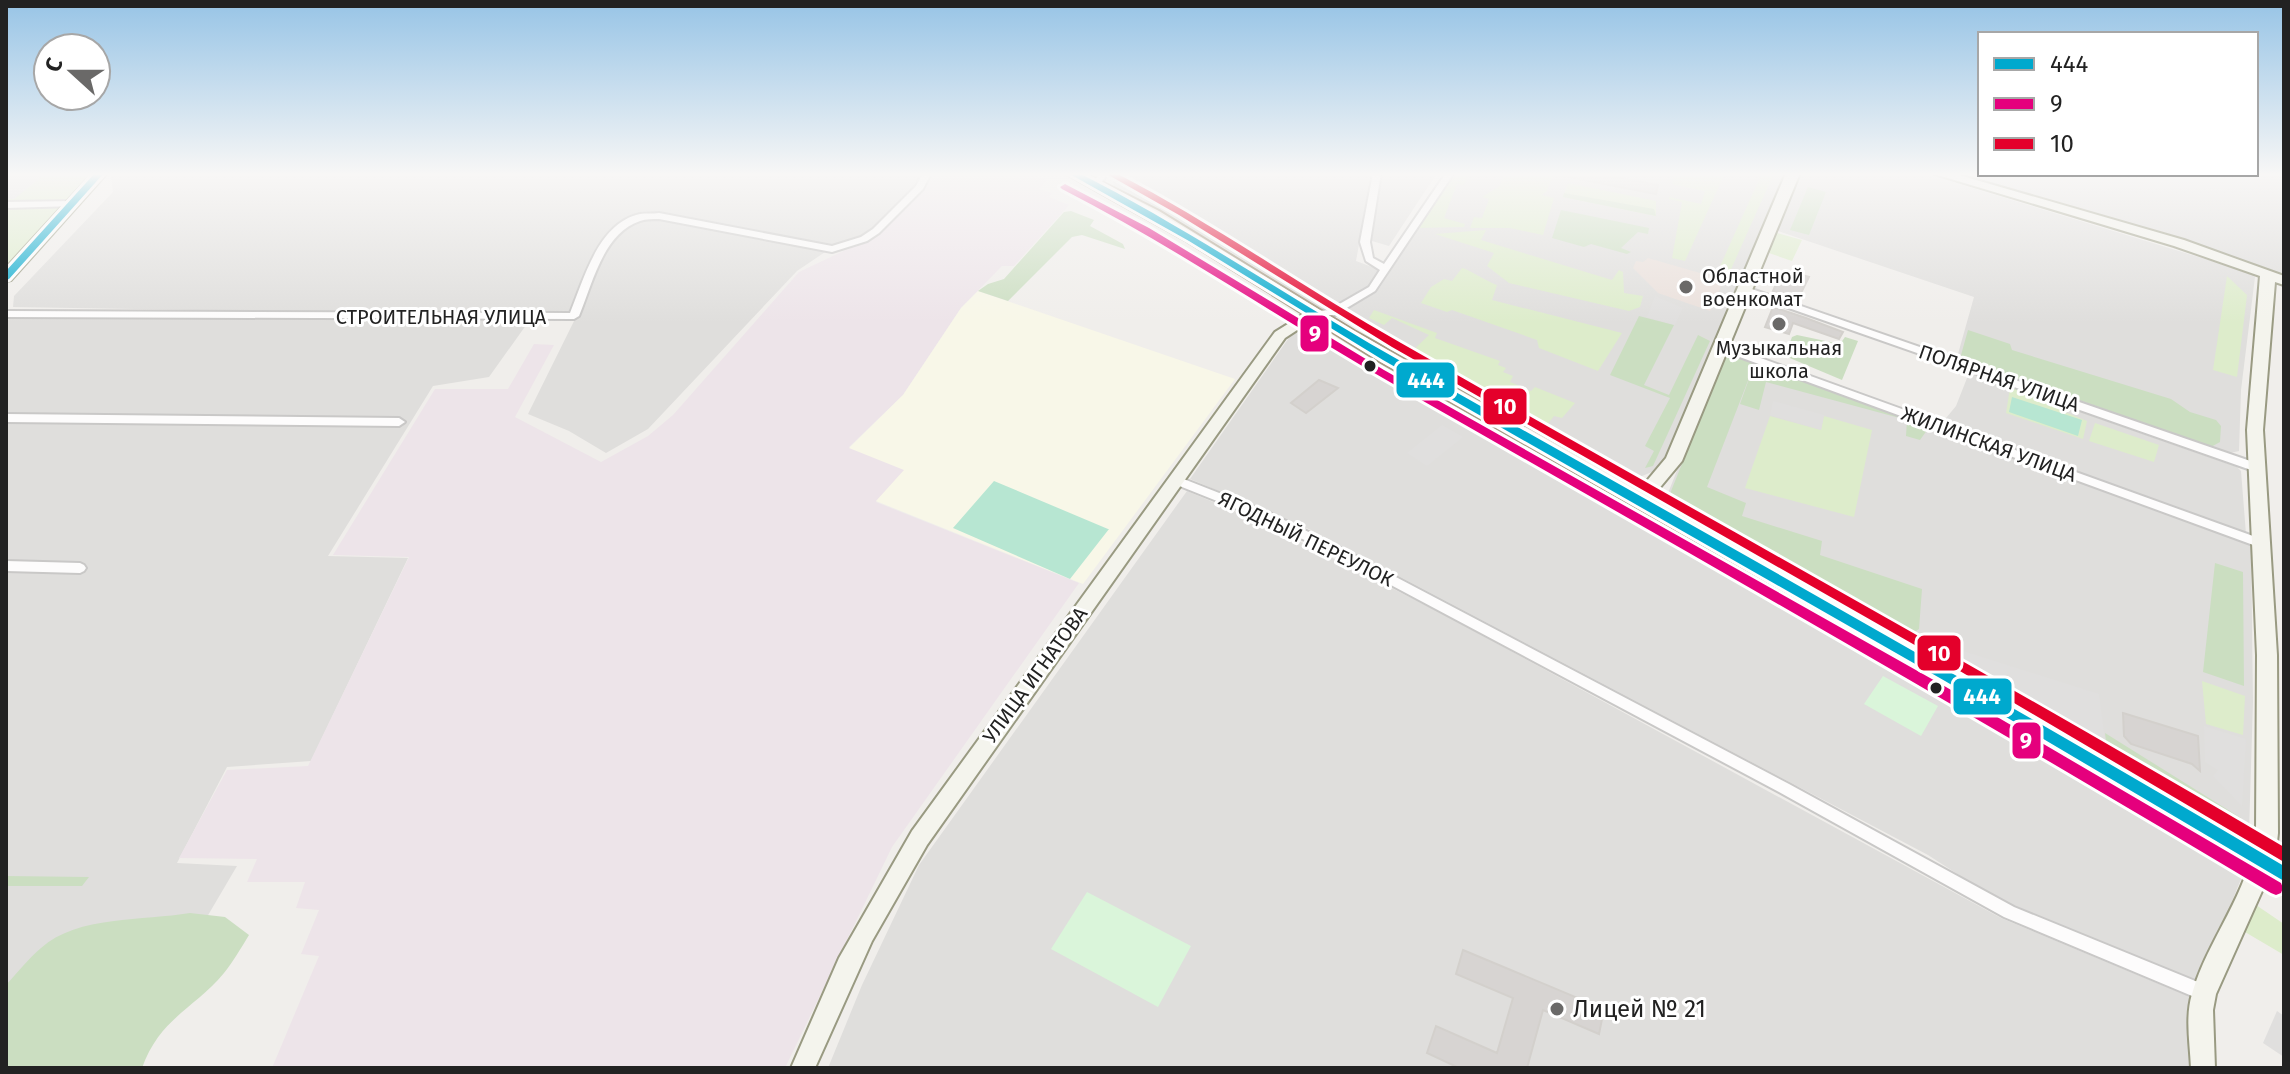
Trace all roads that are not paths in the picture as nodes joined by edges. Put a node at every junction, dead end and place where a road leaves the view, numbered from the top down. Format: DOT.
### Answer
graph roads {
  1 [pos="55,223"];
  2 [pos="624,223"];
  3 [pos="697,223"];
  4 [pos="884,223"];
  5 [pos="1168,223"];
  6 [pos="1368,223"];
  7 [pos="1417,223"];
  8 [pos="1771,223"];
  9 [pos="2111,223"];
  10 [pos="1386,269"];
  11 [pos="2268,274"];
  12 [pos="6,277"];
  13 [pos="2284,281"];
  14 [pos="1743,289"];
  15 [pos="6,314"];
  16 [pos="1312,314"];
  17 [pos="1719,346"];
  18 [pos="6,418"];
  19 [pos="399,422"];
  20 [pos="2255,467"];
  21 [pos="1176,480"];
  22 [pos="1641,499"];
  23 [pos="2260,543"];
  24 [pos="6,566"];
  25 [pos="80,568"];
  26 [pos="2274,868"];
  27 [pos="2204,993"];
  28 [pos="803,1068"];
  29 [pos="2203,1068"];
  1 -- 12 [label="main road"];
  2 -- 15 [label="street, СТРОИТЕЛЬНАЯ УЛИЦА"];
  3 -- 4 [label="street, СТРОИТЕЛЬНАЯ УЛИЦА"];
  5 -- 16 [label="main road"];
  6 -- 10 [label="street"];
  7 -- 10 [label="street"];
  8 -- 14 [label="main road"];
  9 -- 11 [label="main road"];
  10 -- 16 [label="street"];
  11 -- 13 [label="main road"];
  11 -- 20 [label="main road"];
  14 -- 17 [label="main road"];
  14 -- 20 [label="street, ПОЛЯРНАЯ УЛИЦА"];
  16 -- 21 [label="main road, УЛИЦА ИГНАТОВА"];
  16 -- 22 [label="main road"];
  17 -- 22 [label="main road"];
  17 -- 23 [label="street, ЖИЛИНСКАЯ УЛИЦА"];
  18 -- 19 [label="street"];
  20 -- 23 [label="main road"];
  21 -- 27 [label="street, ЯГОДНЫЙ ПЕРЕУЛОК"];
  21 -- 28 [label="main road, УЛИЦА ИГНАТОВА"];
  22 -- 26 [label="main road"];
  23 -- 26 [label="main road"];
  24 -- 25 [label="street"];
  26 -- 27 [label="main road"];
  27 -- 29 [label="main road"];
}
